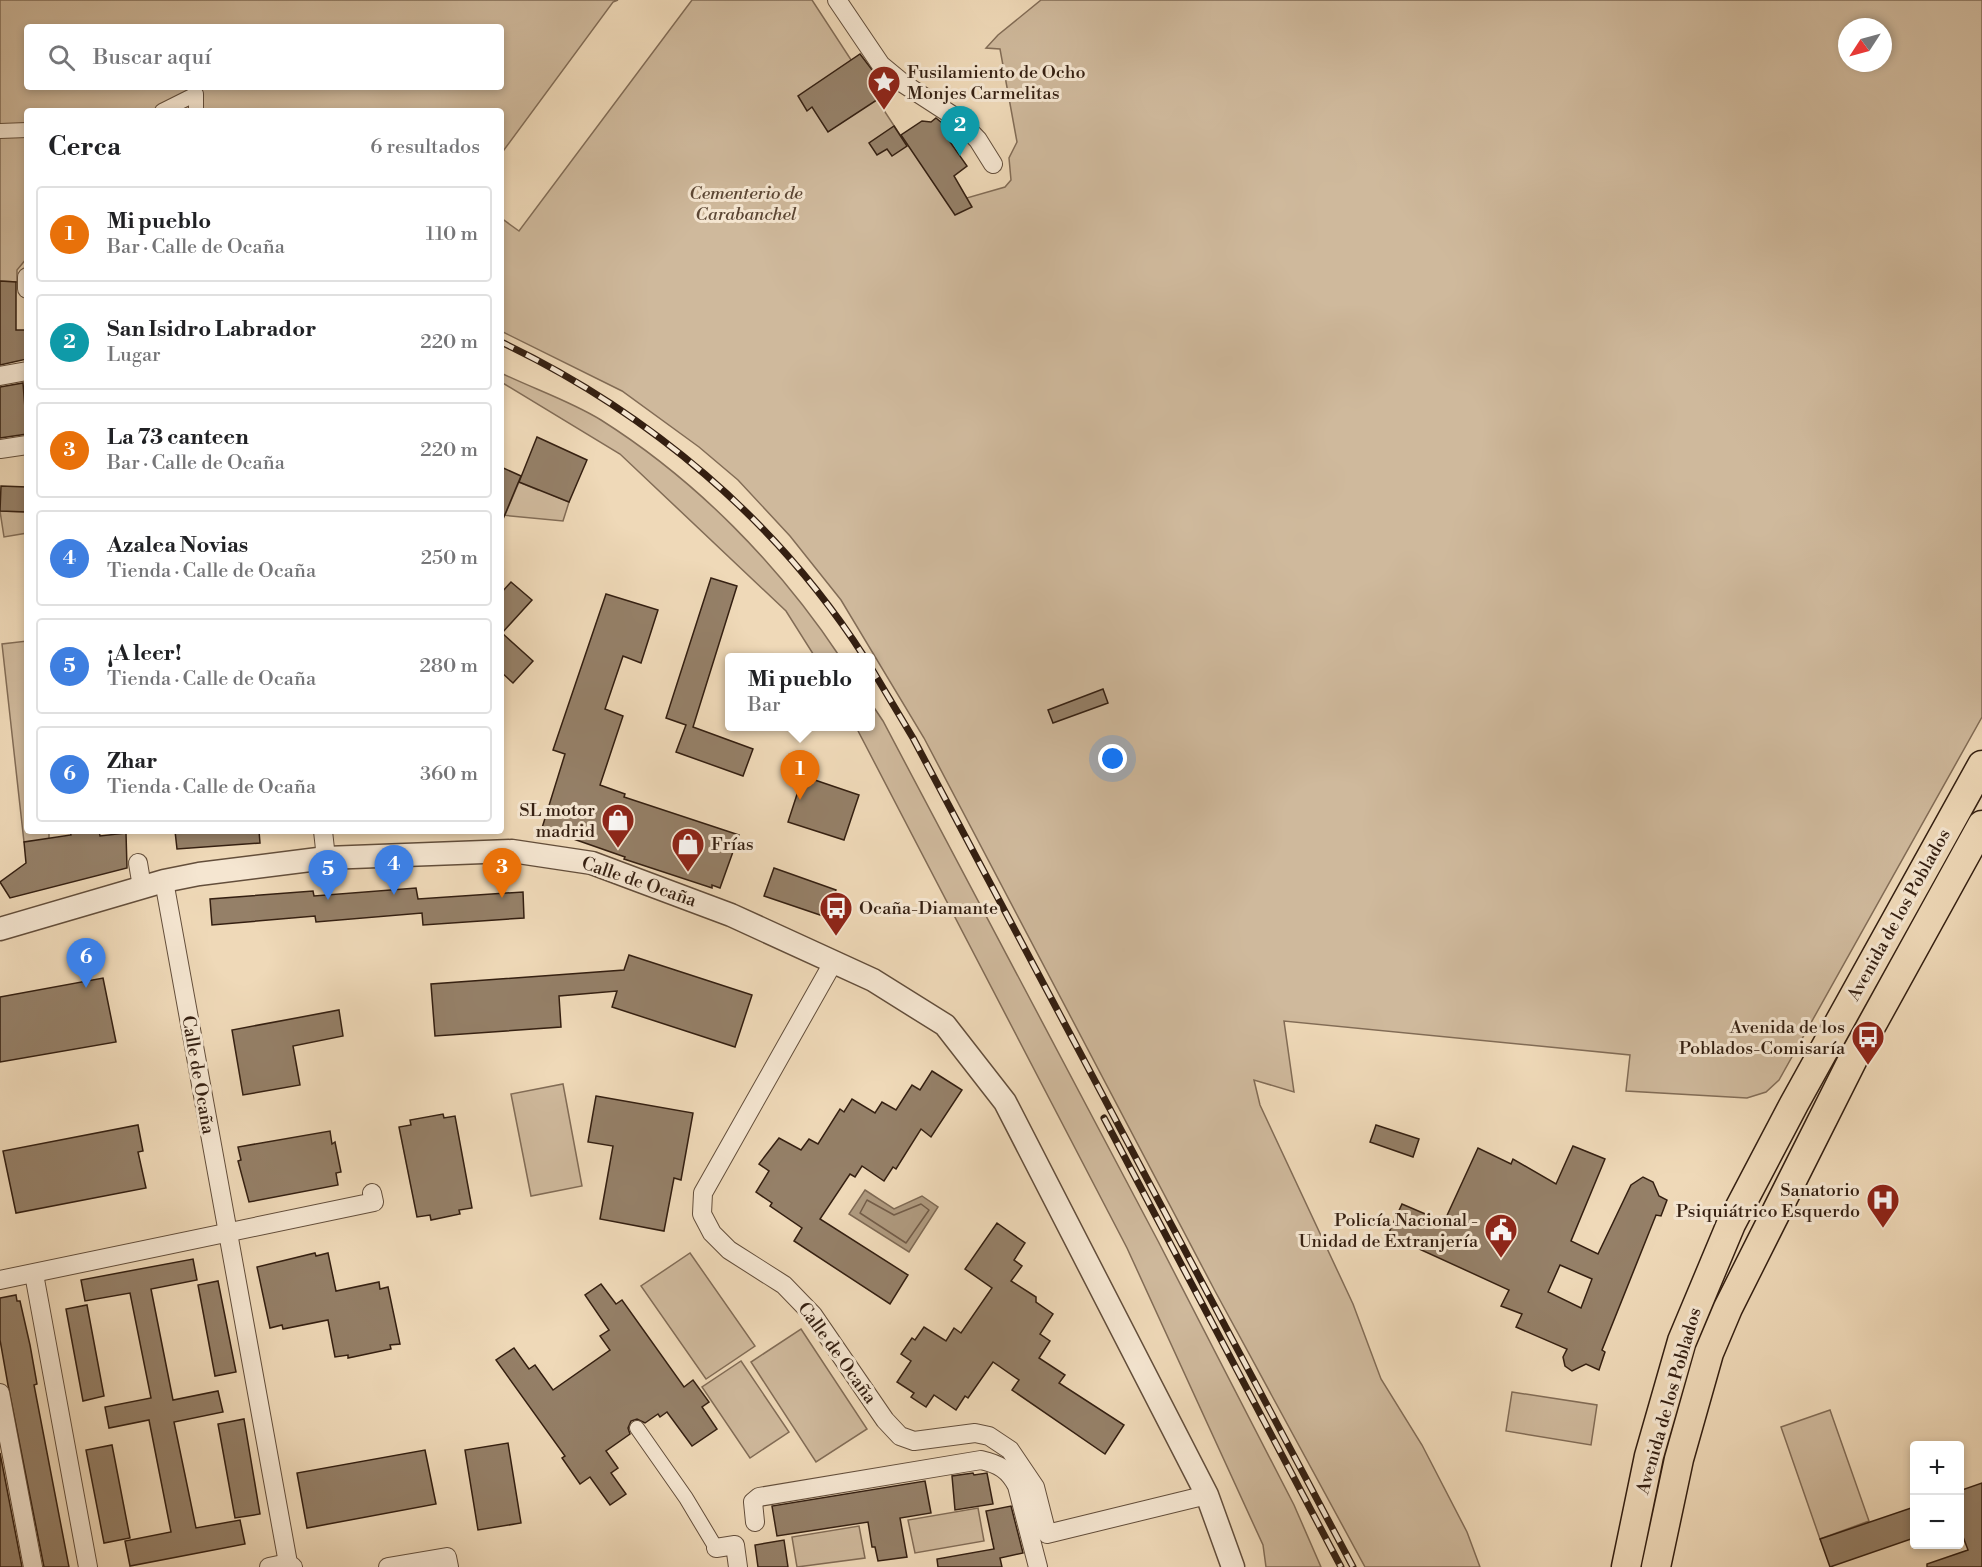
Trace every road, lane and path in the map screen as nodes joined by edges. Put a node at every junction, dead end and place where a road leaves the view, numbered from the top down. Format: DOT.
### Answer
graph roads {
  1 [pos="837,0"];
  2 [pos="168,108"];
  3 [pos="196,108"];
  4 [pos="24,130"];
  5 [pos="0,131"];
  6 [pos="993,164"];
  7 [pos="24,372"];
  8 [pos="0,376"];
  9 [pos="24,445"];
  10 [pos="0,449"];
  11 [pos="1982,765"];
  12 [pos="1982,825"];
  13 [pos="323,834"];
  14 [pos="326,858"];
  15 [pos="138,863"];
  16 [pos="164,881"];
  17 [pos="142,887"];
  18 [pos="0,929"];
  19 [pos="834,962"];
  20 [pos="372,1193"];
  21 [pos="227,1234"];
  22 [pos="34,1274"];
  23 [pos="0,1280"];
  24 [pos="0,1393"];
  25 [pos="637,1428"];
  26 [pos="1028,1493"];
  27 [pos="1207,1495"];
  28 [pos="755,1522"];
  29 [pos="716,1548"];
  30 [pos="291,1565"];
  31 [pos="33,1567"];
  32 [pos="88,1567"];
  33 [pos="269,1567"];
  34 [pos="388,1567"];
  35 [pos="449,1567"];
  36 [pos="738,1567"];
  37 [pos="1038,1567"];
  38 [pos="1233,1567"];
  39 [pos="1626,1567"];
  40 [pos="1656,1567"];
  1 -- 6 [label="street"];
  2 -- 3 [label="street"];
  4 -- 5 [label="street"];
  7 -- 8 [label="street"];
  9 -- 10 [label="street"];
  11 -- 39 [label="main road, Avenida de los Poblados"];
  12 -- 40 [label="main road, Avenida de los Poblados"];
  13 -- 14 [label="street"];
  14 -- 16 [label="street, Calle de Ocaña"];
  14 -- 19 [label="street, Calle de Ocaña"];
  15 -- 17 [label="street"];
  16 -- 17 [label="street, Calle de Ocaña"];
  16 -- 21 [label="street, Calle de Ocaña"];
  17 -- 18 [label="street, Calle de Ocaña"];
  19 -- 26 [label="street, Calle de Ocaña"];
  19 -- 27 [label="street, Calle de Ocaña"];
  20 -- 21 [label="street"];
  21 -- 22 [label="street"];
  21 -- 30 [label="street, Calle de Ocaña"];
  22 -- 23 [label="street"];
  22 -- 32 [label="street"];
  24 -- 31 [label="street"];
  25 -- 29 [label="street"];
  26 -- 27 [label="street, Calle de Ocaña"];
  26 -- 28 [label="street"];
  26 -- 37 [label="street"];
  27 -- 38 [label="street, Calle de Ocaña"];
  29 -- 36 [label="street"];
  30 -- 33 [label="street, Calle de Ocaña"];
  34 -- 35 [label="street"];
}
